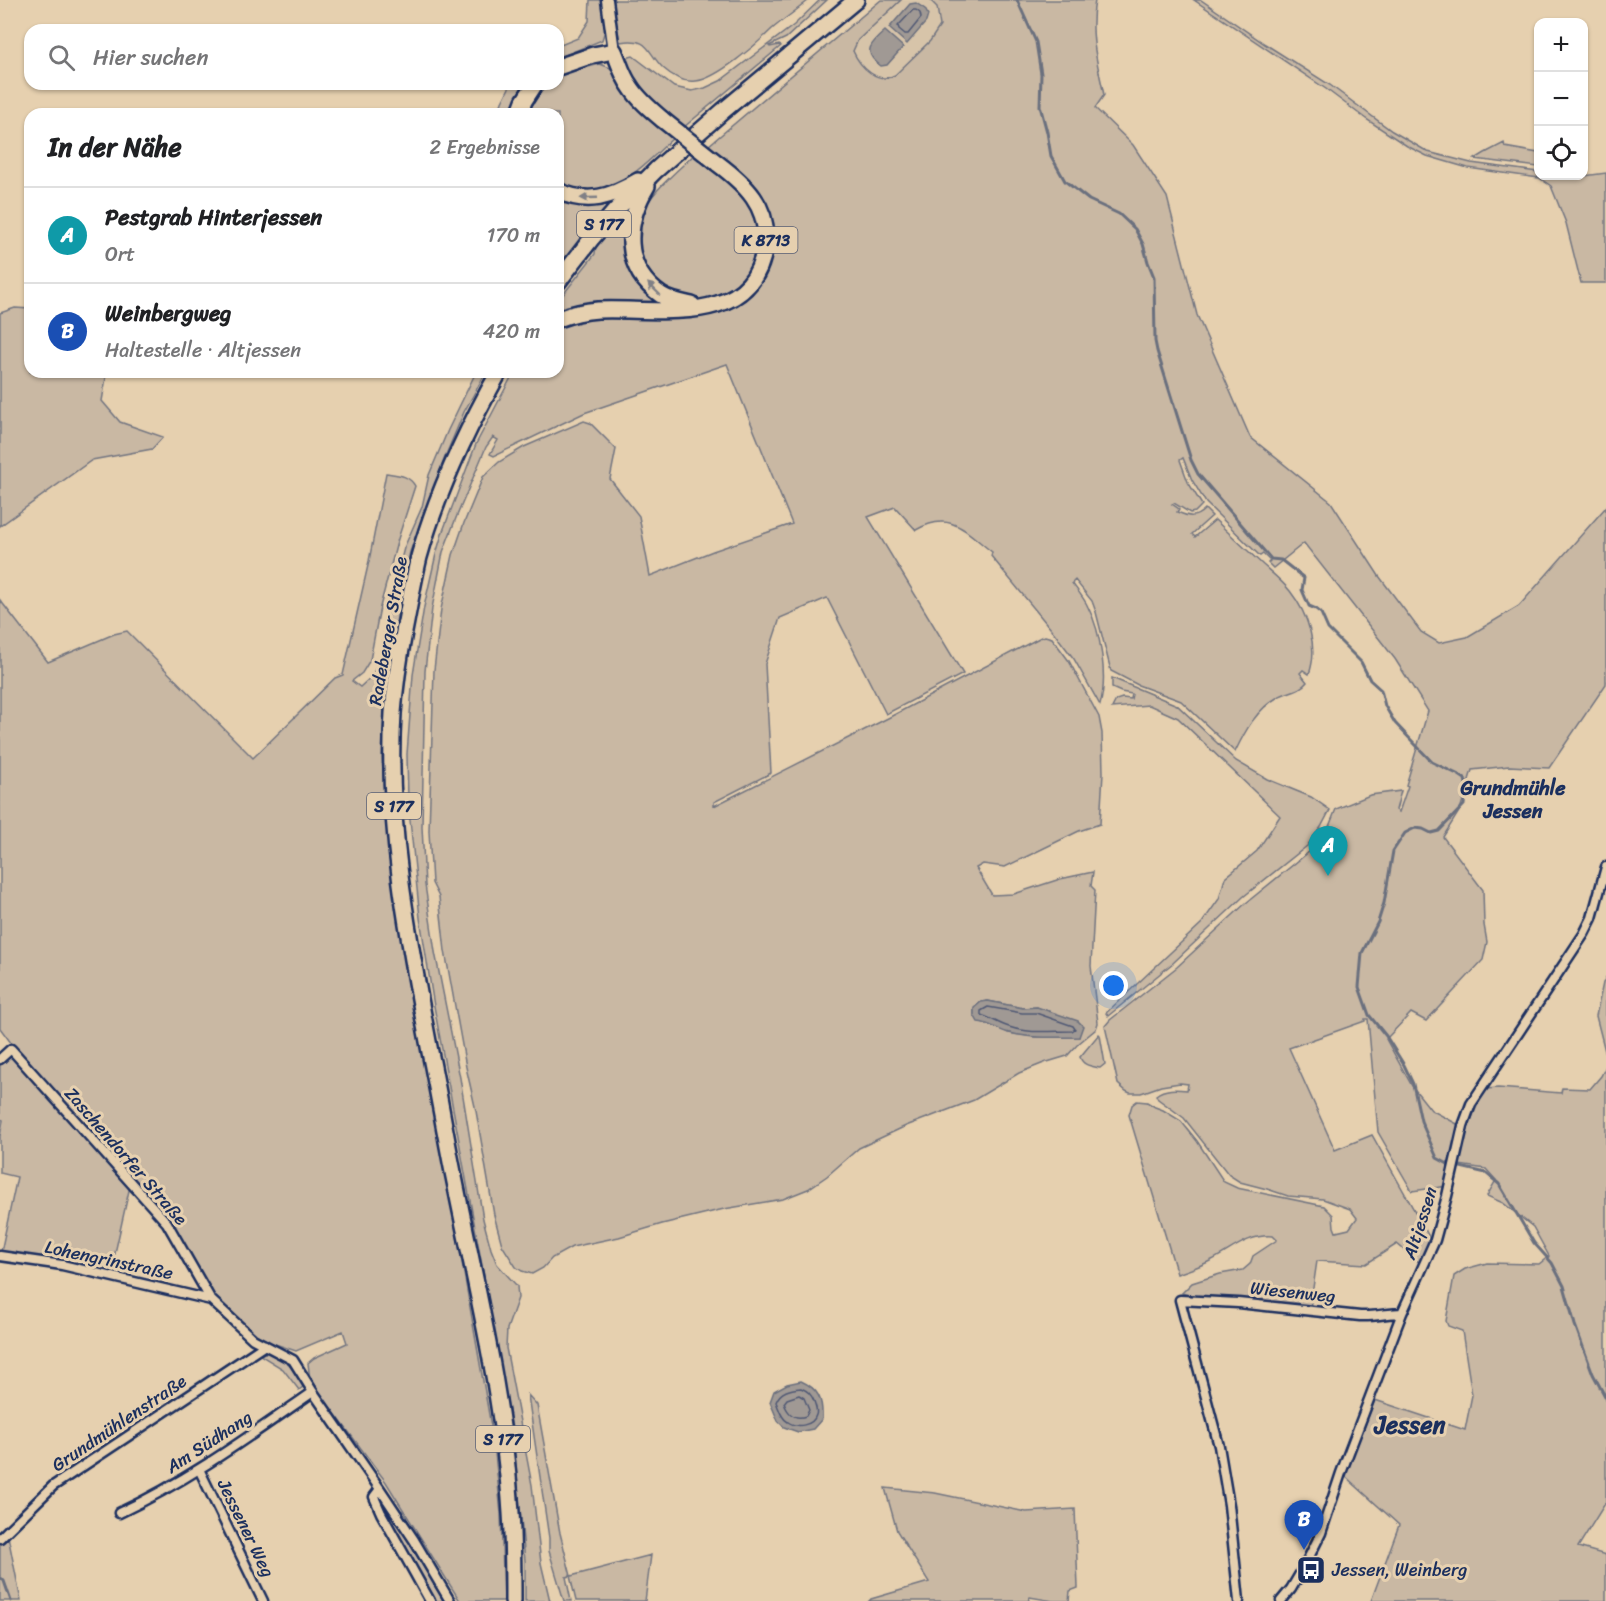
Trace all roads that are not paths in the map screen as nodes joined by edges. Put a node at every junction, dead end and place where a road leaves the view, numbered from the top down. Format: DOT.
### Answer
graph roads {
  1 [pos="607,0"];
  2 [pos="856,0"];
  3 [pos="614,51"];
  4 [pos="564,65"];
  5 [pos="531,90"];
  6 [pos="521,108"];
  7 [pos="656,170"];
  8 [pos="564,193"];
  9 [pos="564,274"];
  10 [pos="708,307"];
  11 [pos="564,318"];
  12 [pos="496,378"];
  13 [pos="1606,867"];
  14 [pos="0,1059"];
  15 [pos="0,1256"];
  16 [pos="211,1300"];
  17 [pos="1402,1313"];
  18 [pos="265,1346"];
  19 [pos="313,1392"];
  20 [pos="199,1469"];
  21 [pos="380,1489"];
  22 [pos="119,1513"];
  23 [pos="0,1538"];
  24 [pos="263,1601"];
  25 [pos="430,1601"];
  26 [pos="450,1601"];
  27 [pos="513,1601"];
  28 [pos="1239,1601"];
  29 [pos="1281,1601"];
  1 -- 3 [label="street, K 8713"];
  2 -- 7 [label="highway, S 177"];
  3 -- 4 [label="highway"];
  3 -- 10 [label="highway, K 8713, bridge"];
  5 -- 6 [label="highway"];
  7 -- 8 [label="highway, one-way"];
  7 -- 9 [label="highway, S 177"];
  10 -- 7 [label="highway, one-way"];
  10 -- 11 [label="highway"];
  12 -- 27 [label="highway, Radeberger Straße / S 177"];
  13 -- 17 [label="street, Altjessen"];
  14 -- 16 [label="street, Zaschendorfer Straße"];
  15 -- 16 [label="street, Lohengrinstraße"];
  16 -- 18 [label="street, Zaschendorfer Straße"];
  17 -- 28 [label="street, Wiesenweg"];
  17 -- 29 [label="street, Altjessen"];
  18 -- 19 [label="street, Zaschendorfer Straße"];
  18 -- 23 [label="street, Grundmühlenstraße"];
  19 -- 20 [label="street, Am Südhang"];
  19 -- 21 [label="street, Zaschendorfer Straße"];
  20 -- 22 [label="street, Am Südhang"];
  20 -- 24 [label="street, Jessener Weg"];
  21 -- 25 [label="street, Zaschendorfer Straße"];
  21 -- 26 [label="street"];
}
